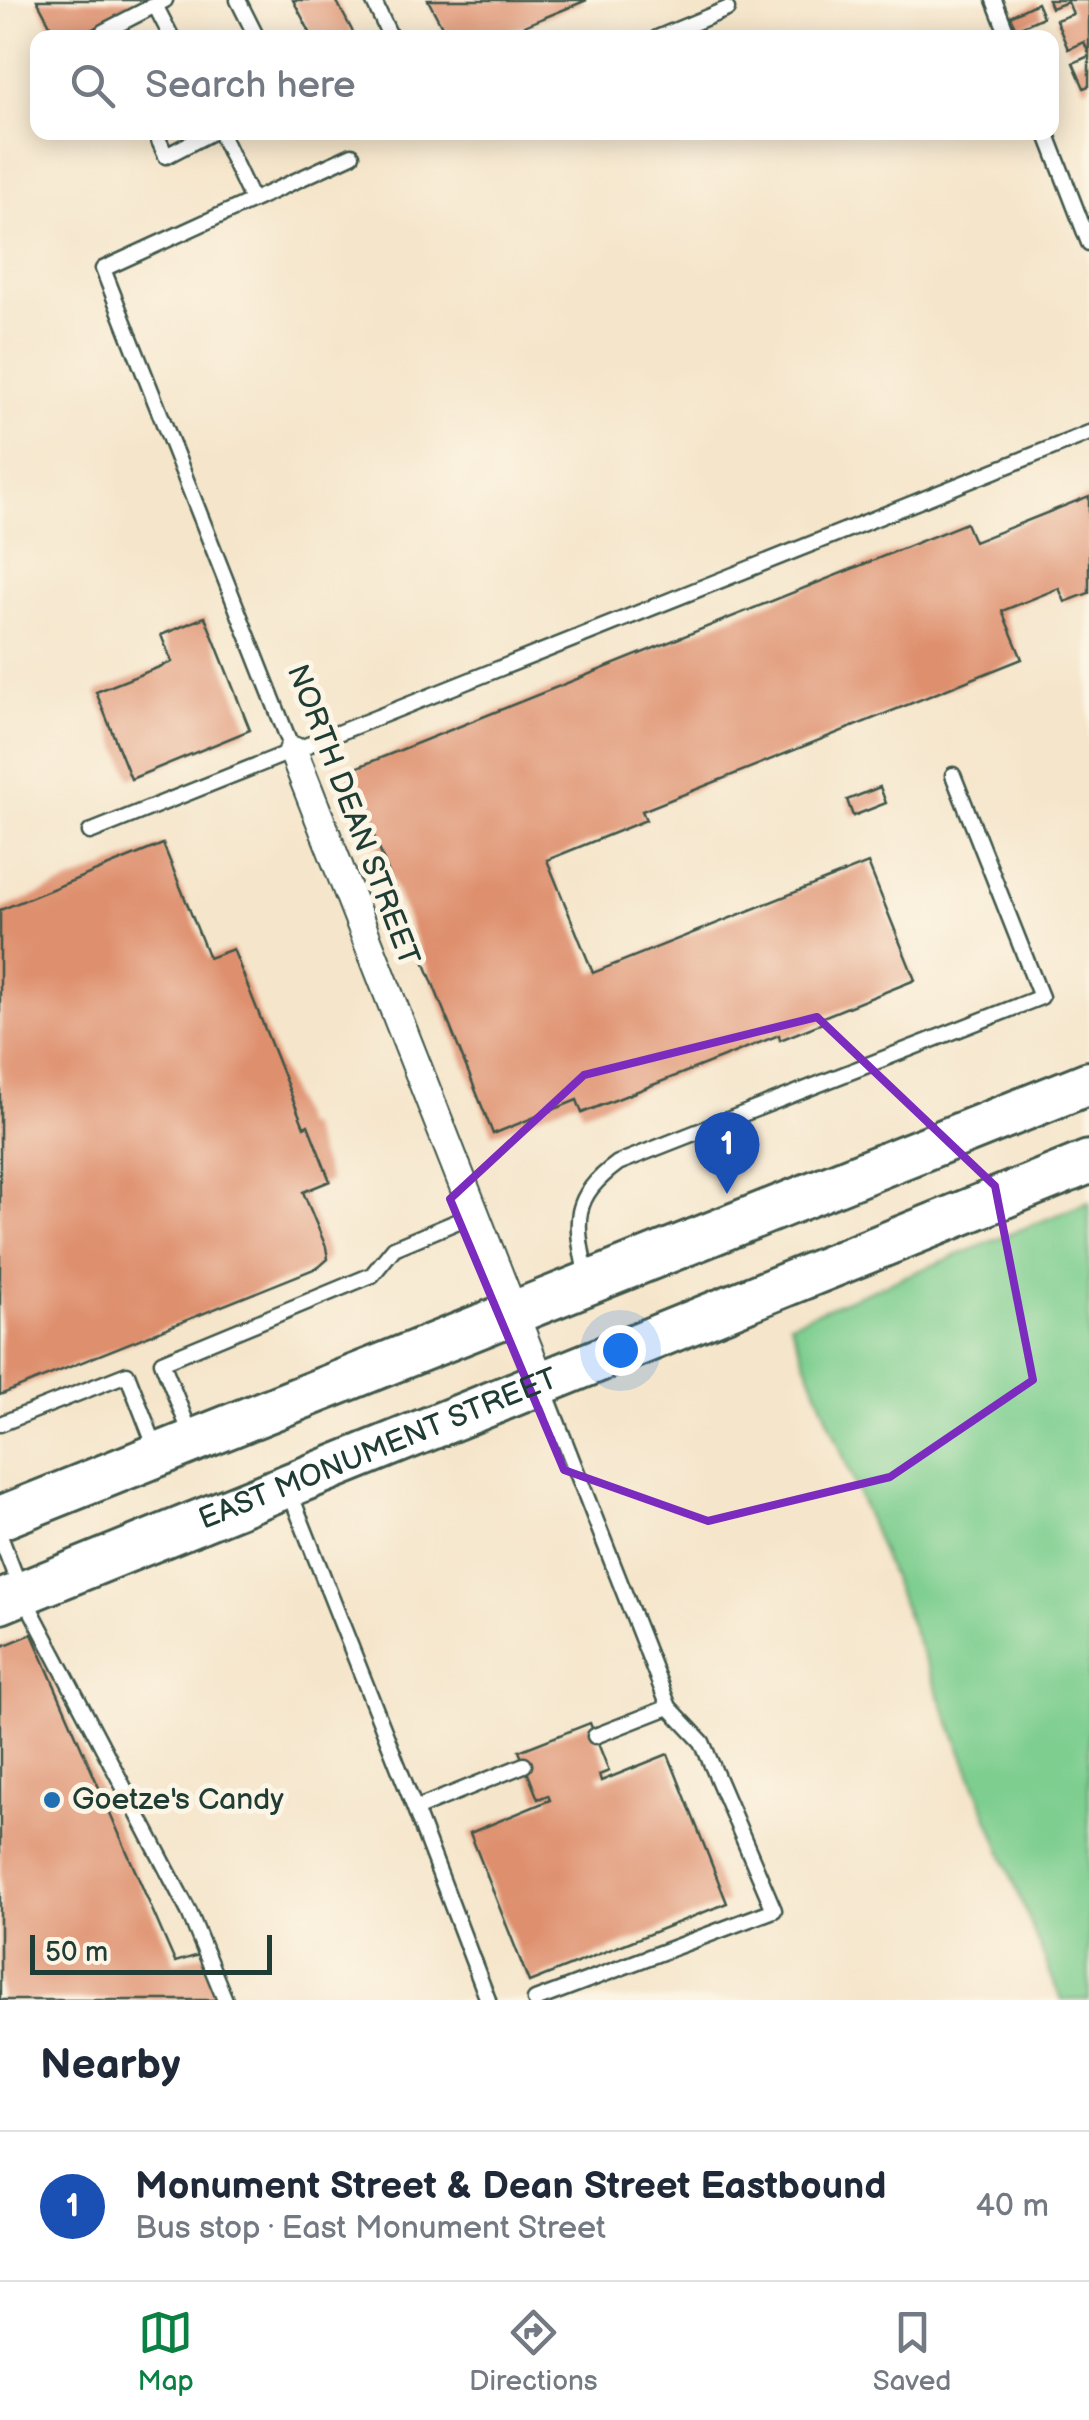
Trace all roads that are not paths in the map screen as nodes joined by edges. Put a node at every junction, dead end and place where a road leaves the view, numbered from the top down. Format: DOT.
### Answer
graph roads {
  1 [pos="238,0"];
  2 [pos="374,0"];
  3 [pos="994,0"];
  4 [pos="160,3"];
  5 [pos="727,9"];
  6 [pos="107,30"];
  7 [pos="169,30"];
  8 [pos="253,30"];
  9 [pos="387,30"];
  10 [pos="676,30"];
  11 [pos="1005,30"];
  12 [pos="158,140"];
  13 [pos="197,140"];
  14 [pos="224,140"];
  15 [pos="1049,140"];
  16 [pos="352,155"];
  17 [pos="252,198"];
  18 [pos="1089,243"];
  19 [pos="1089,434"];
  20 [pos="293,751"];
  21 [pos="953,775"];
  22 [pos="90,832"];
  23 [pos="1089,1082"];
  24 [pos="1089,1162"];
  25 [pos="475,1214"];
  26 [pos="588,1284"];
  27 [pos="514,1314"];
  28 [pos="542,1385"];
  29 [pos="0,1424"];
  30 [pos="177,1449"];
  31 [pos="288,1487"];
  32 [pos="0,1518"];
  33 [pos="0,1536"];
  34 [pos="11,1597"];
  35 [pos="669,1707"];
  36 [pos="595,1736"];
  37 [pos="524,1765"];
  38 [pos="416,1809"];
  39 [pos="225,2000"];
  40 [pos="488,2000"];
  41 [pos="534,2000"];
  1 -- 8 [label="lane"];
  2 -- 9 [label="lane"];
  3 -- 11 [label="lane"];
  4 -- 6 [label="lane"];
  4 -- 7 [label="lane"];
  5 -- 10 [label="lane"];
  12 -- 13 [label="lane"];
  14 -- 17 [label="lane"];
  15 -- 18 [label="lane"];
  16 -- 17 [label="lane"];
  17 -- 20 [label="lane, NORTH DEAN STREET"];
  19 -- 20 [label="lane"];
  20 -- 22 [label="lane"];
  20 -- 25 [label="street, NORTH DEAN STREET"];
  21 -- 26 [label="lane"];
  23 -- 26 [label="main road"];
  24 -- 28 [label="main road, EAST MONUMENT STREET"];
  25 -- 27 [label="street, NORTH DEAN STREET"];
  25 -- 30 [label="lane"];
  26 -- 27 [label="main road"];
  27 -- 28 [label="street, NORTH DEAN STREET"];
  27 -- 30 [label="main road"];
  28 -- 31 [label="main road, EAST MONUMENT STREET"];
  28 -- 35 [label="lane"];
  29 -- 30 [label="lane"];
  30 -- 32 [label="main road"];
  31 -- 34 [label="main road, EAST MONUMENT STREET"];
  31 -- 38 [label="lane"];
  33 -- 34 [label="lane"];
  34 -- 39 [label="lane"];
  35 -- 36 [label="lane"];
  35 -- 41 [label="lane"];
  37 -- 38 [label="lane"];
  38 -- 40 [label="lane"];
}
